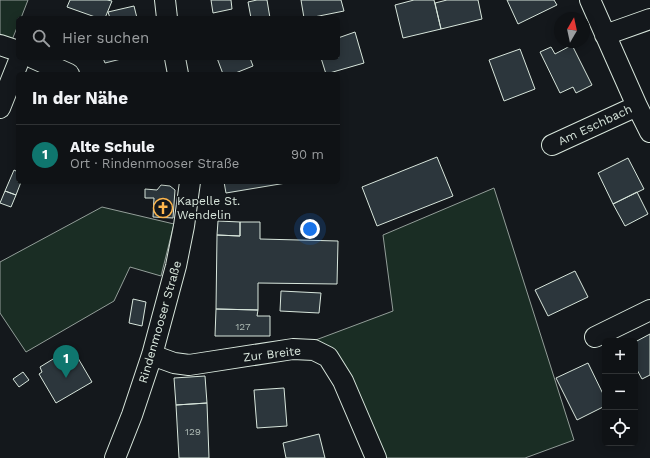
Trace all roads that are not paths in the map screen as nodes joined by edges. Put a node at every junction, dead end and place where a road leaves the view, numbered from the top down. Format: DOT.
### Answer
graph roads {
  1 [pos="165,0"];
  2 [pos="590,0"];
  3 [pos="167,16"];
  4 [pos="650,19"];
  5 [pos="605,36"];
  6 [pos="0,45"];
  7 [pos="16,50"];
  8 [pos="19,60"];
  9 [pos="38,60"];
  10 [pos="175,60"];
  11 [pos="64,72"];
  12 [pos="178,72"];
  13 [pos="637,106"];
  14 [pos="0,108"];
  15 [pos="650,132"];
  16 [pos="552,145"];
  17 [pos="190,184"];
  18 [pos="650,310"];
  19 [pos="595,337"];
  20 [pos="152,355"];
  21 [pos="115,458"];
  22 [pos="376,458"];
  1 -- 3 [label="street"];
  2 -- 5 [label="street, Am Eschbach"];
  4 -- 5 [label="street"];
  5 -- 13 [label="street, Am Eschbach"];
  6 -- 7 [label="street"];
  8 -- 14 [label="street"];
  9 -- 11 [label="street"];
  10 -- 12 [label="street"];
  13 -- 15 [label="street, Am Eschbach"];
  13 -- 16 [label="street, Am Eschbach"];
  17 -- 20 [label="street, Rindenmooser Straße"];
  18 -- 19 [label="street"];
  20 -- 21 [label="street, Rindenmooser Straße"];
  20 -- 22 [label="street, Zur Breite"];
}
